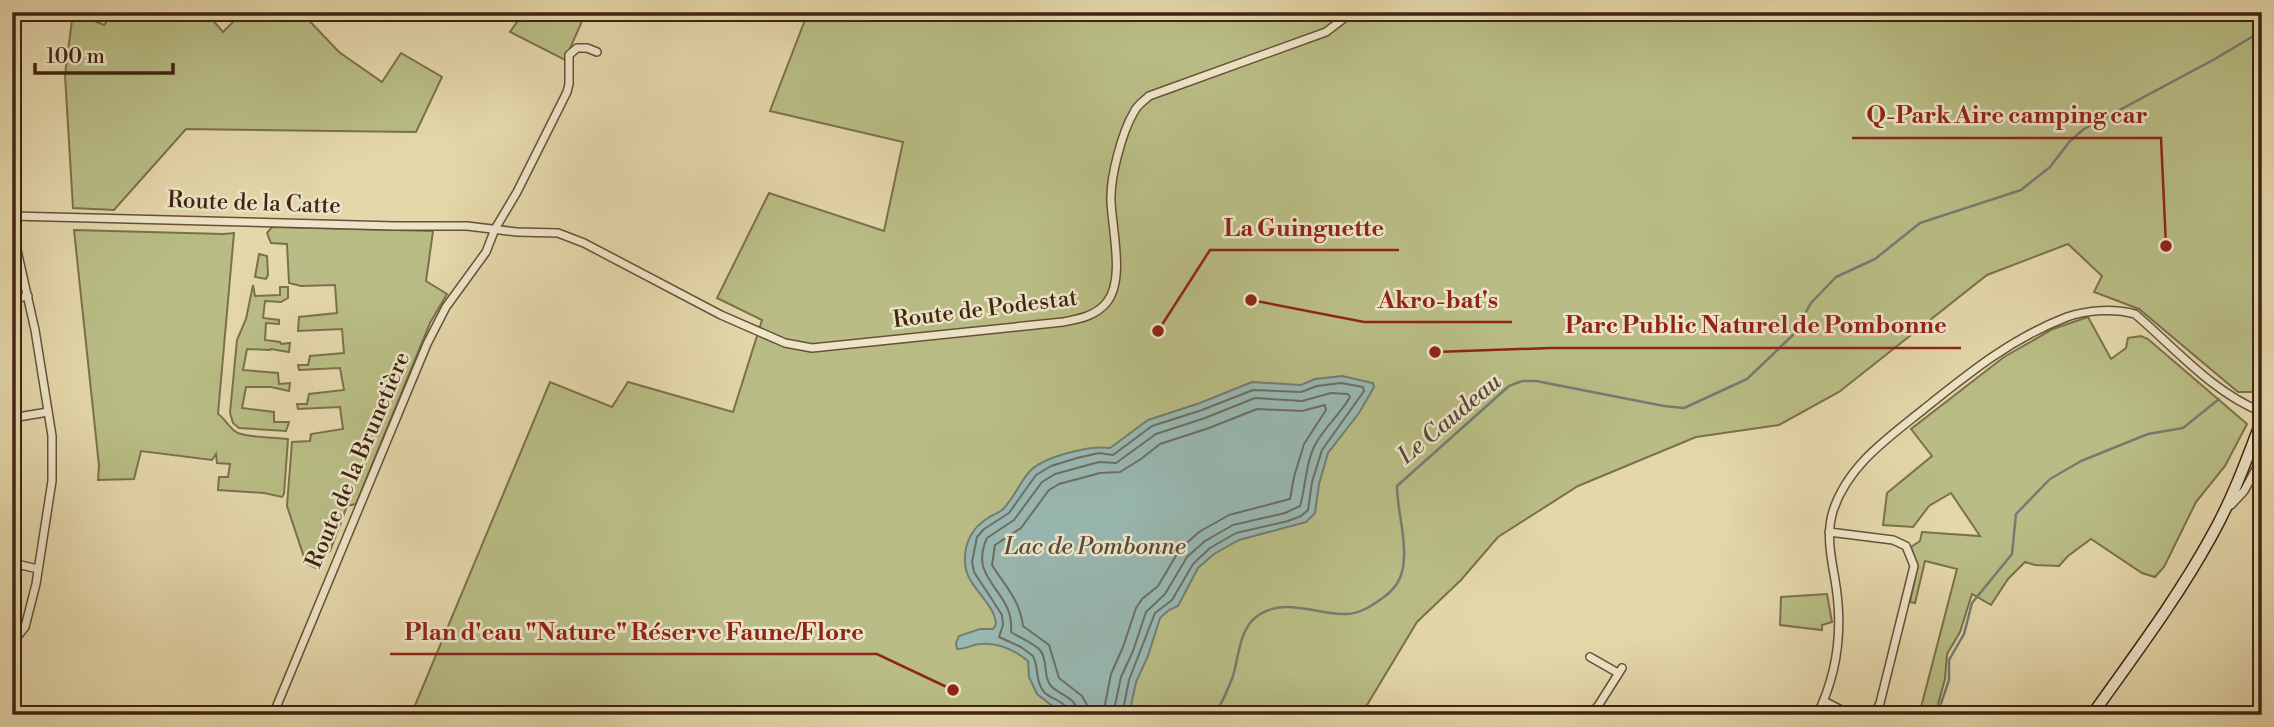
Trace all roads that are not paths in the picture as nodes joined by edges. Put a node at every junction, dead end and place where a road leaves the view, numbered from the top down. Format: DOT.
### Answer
graph roads {
  1 [pos="1352,12"];
  2 [pos="597,52"];
  3 [pos="12,216"];
  4 [pos="12,228"];
  5 [pos="495,229"];
  6 [pos="28,296"];
  7 [pos="12,299"];
  8 [pos="48,412"];
  9 [pos="2262,412"];
  10 [pos="12,418"];
  11 [pos="2262,419"];
  12 [pos="2262,458"];
  13 [pos="2223,513"];
  14 [pos="1829,532"];
  15 [pos="12,563"];
  16 [pos="38,569"];
  17 [pos="12,643"];
  18 [pos="1590,657"];
  19 [pos="1824,701"];
  20 [pos="273,715"];
  21 [pos="1589,715"];
  22 [pos="1816,715"];
  23 [pos="1851,715"];
  24 [pos="1874,715"];
  25 [pos="2092,715"];
  1 -- 5 [label="street, Route de Podestat"];
  2 -- 5 [label="street, Route de la Brunetière"];
  3 -- 5 [label="street, Route de la Catte"];
  4 -- 6 [label="street"];
  5 -- 20 [label="street, Route de la Brunetière"];
  6 -- 7 [label="street"];
  6 -- 8 [label="street"];
  8 -- 10 [label="street"];
  8 -- 16 [label="street"];
  9 -- 14 [label="street"];
  11 -- 13 [label="main road"];
  12 -- 13 [label="street"];
  13 -- 25 [label="main road"];
  14 -- 19 [label="street"];
  14 -- 24 [label="street"];
  15 -- 16 [label="street"];
  16 -- 17 [label="street"];
  18 -- 21 [label="street"];
  19 -- 22 [label="street"];
  19 -- 23 [label="street"];
}
